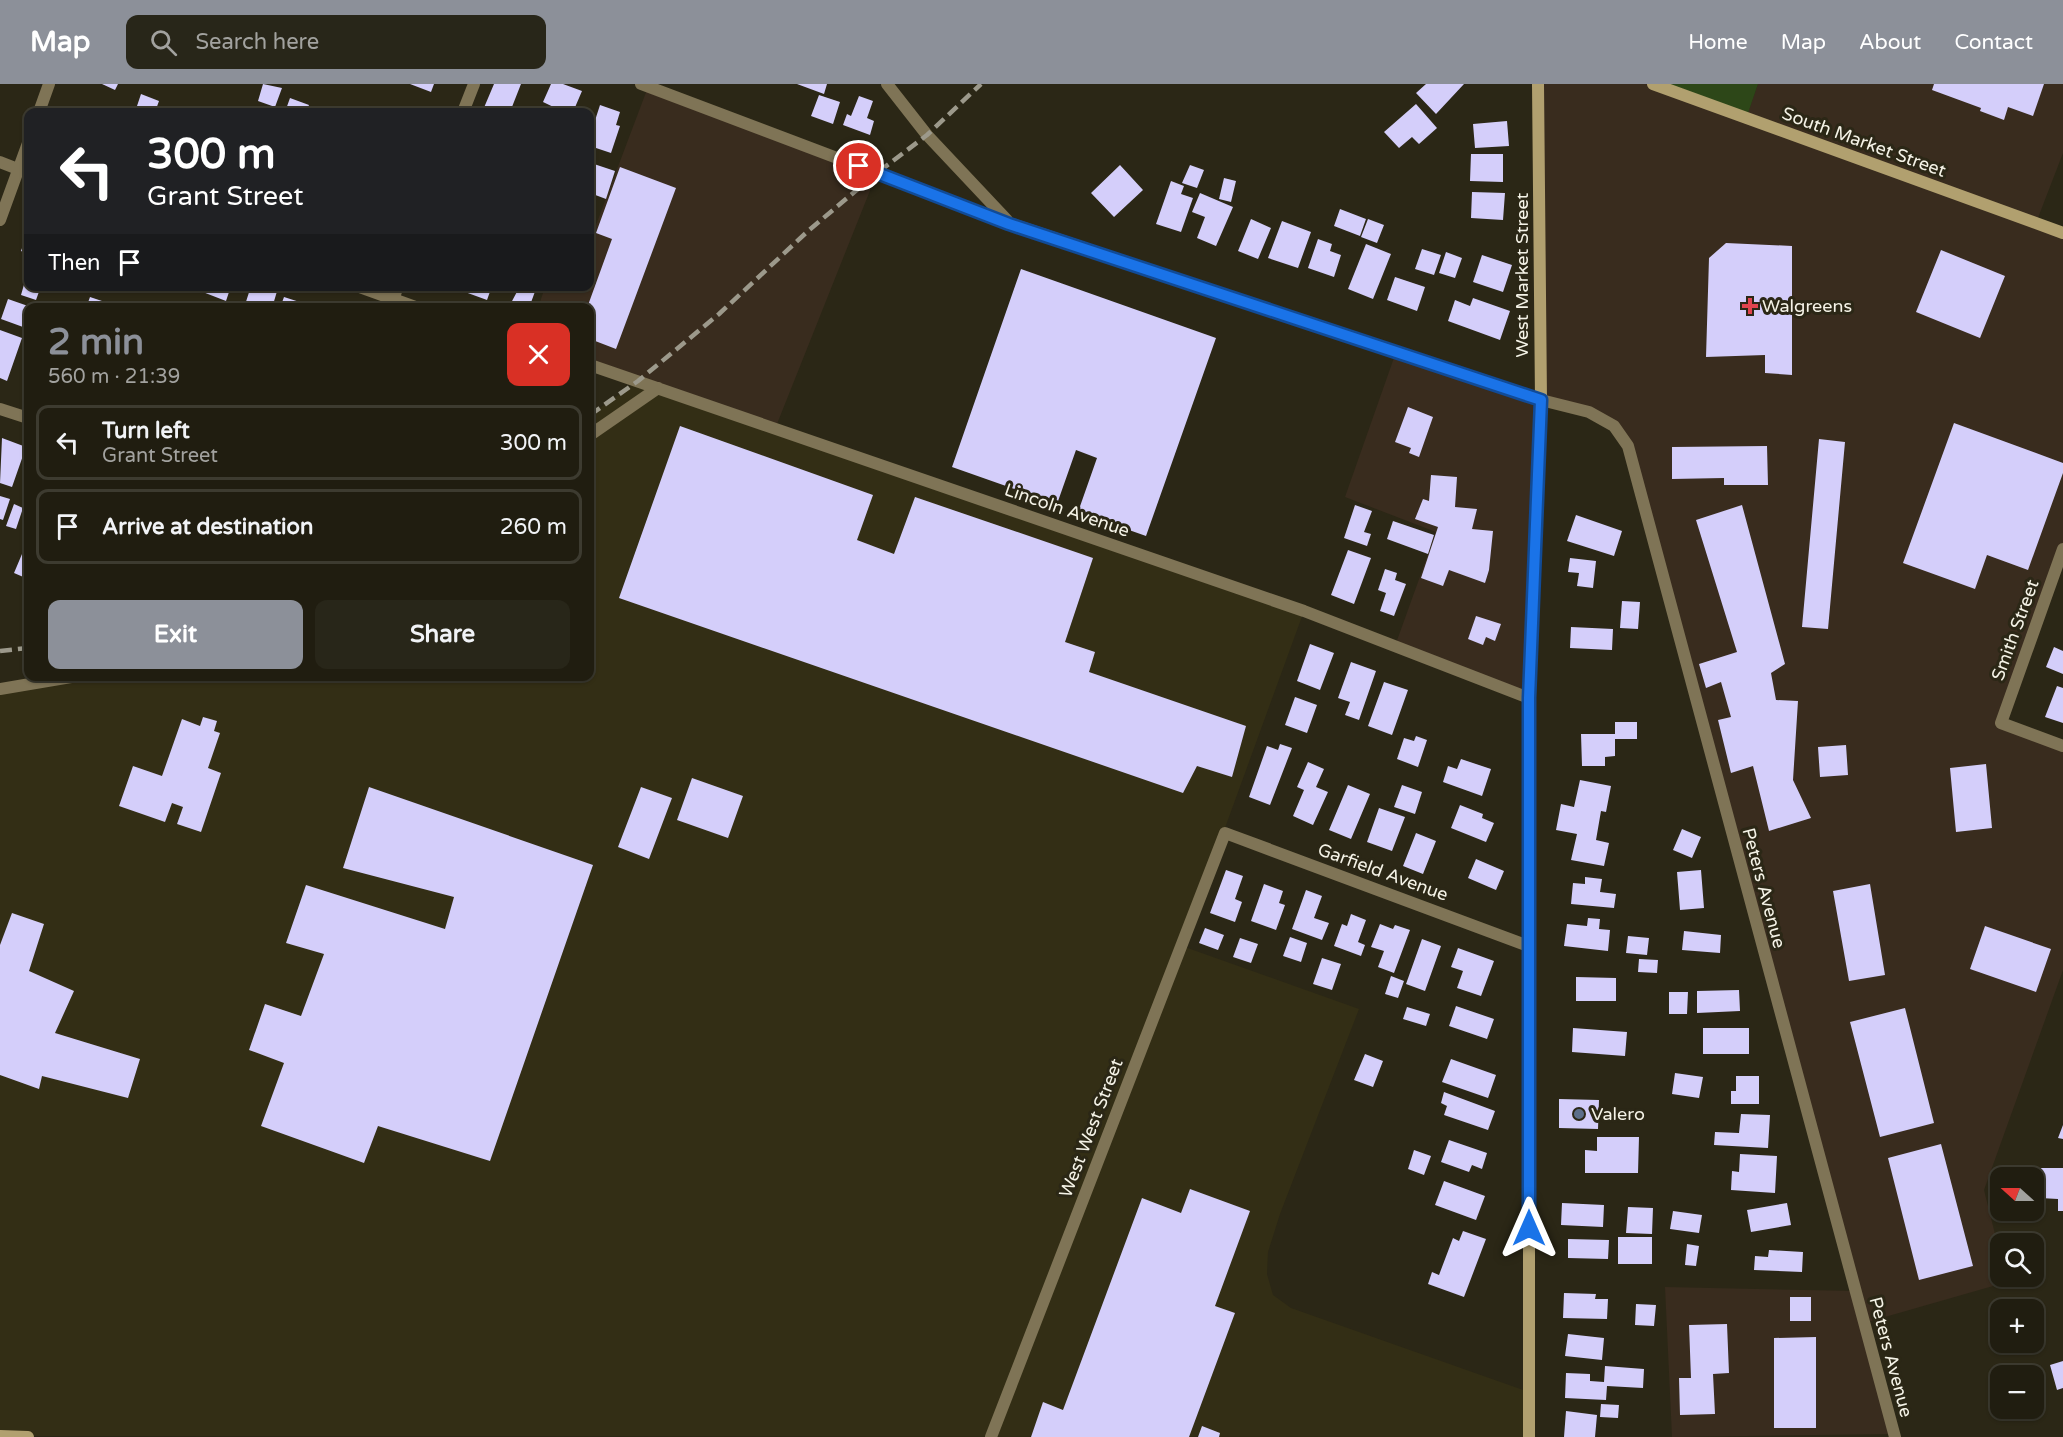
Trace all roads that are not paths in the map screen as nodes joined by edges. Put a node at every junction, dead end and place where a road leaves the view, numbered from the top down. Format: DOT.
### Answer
graph roads {
  1 [pos="49,84"];
  2 [pos="474,84"];
  3 [pos="641,84"];
  4 [pos="887,84"];
  5 [pos="1538,84"];
  6 [pos="1653,84"];
  7 [pos="40,108"];
  8 [pos="465,108"];
  9 [pos="0,162"];
  10 [pos="24,171"];
  11 [pos="0,220"];
  12 [pos="1009,224"];
  13 [pos="2063,233"];
  14 [pos="367,291"];
  15 [pos="392,303"];
  16 [pos="594,366"];
  17 [pos="658,388"];
  18 [pos="1541,400"];
  19 [pos="0,409"];
  20 [pos="24,417"];
  21 [pos="594,432"];
  22 [pos="2063,549"];
  23 [pos="47,681"];
  24 [pos="0,689"];
  25 [pos="1529,698"];
  26 [pos="2063,746"];
  27 [pos="1226,833"];
  28 [pos="1528,946"];
  29 [pos="0,1436"];
  30 [pos="28,1437"];
  31 [pos="991,1437"];
  32 [pos="1529,1437"];
  33 [pos="1894,1437"];
  1 -- 7 [label="street"];
  2 -- 8 [label="street"];
  3 -- 12 [label="street, Peters Avenue"];
  4 -- 12 [label="street"];
  5 -- 18 [label="main road, West Market Street"];
  6 -- 13 [label="main road, South Market Street"];
  9 -- 10 [label="street"];
  10 -- 11 [label="street"];
  12 -- 18 [label="street, Peters Avenue"];
  14 -- 15 [label="street"];
  16 -- 17 [label="street, Lincoln Avenue"];
  17 -- 21 [label="street"];
  17 -- 25 [label="street, Lincoln Avenue"];
  18 -- 25 [label="main road, West Market Street"];
  18 -- 33 [label="street, Peters Avenue"];
  19 -- 20 [label="street"];
  22 -- 26 [label="street, Smith Street"];
  23 -- 24 [label="street"];
  25 -- 28 [label="main road, West Market Street"];
  27 -- 28 [label="street, Garfield Avenue"];
  27 -- 31 [label="street, West West Street"];
  28 -- 32 [label="main road, West Market Street"];
  29 -- 30 [label="main road"];
}
